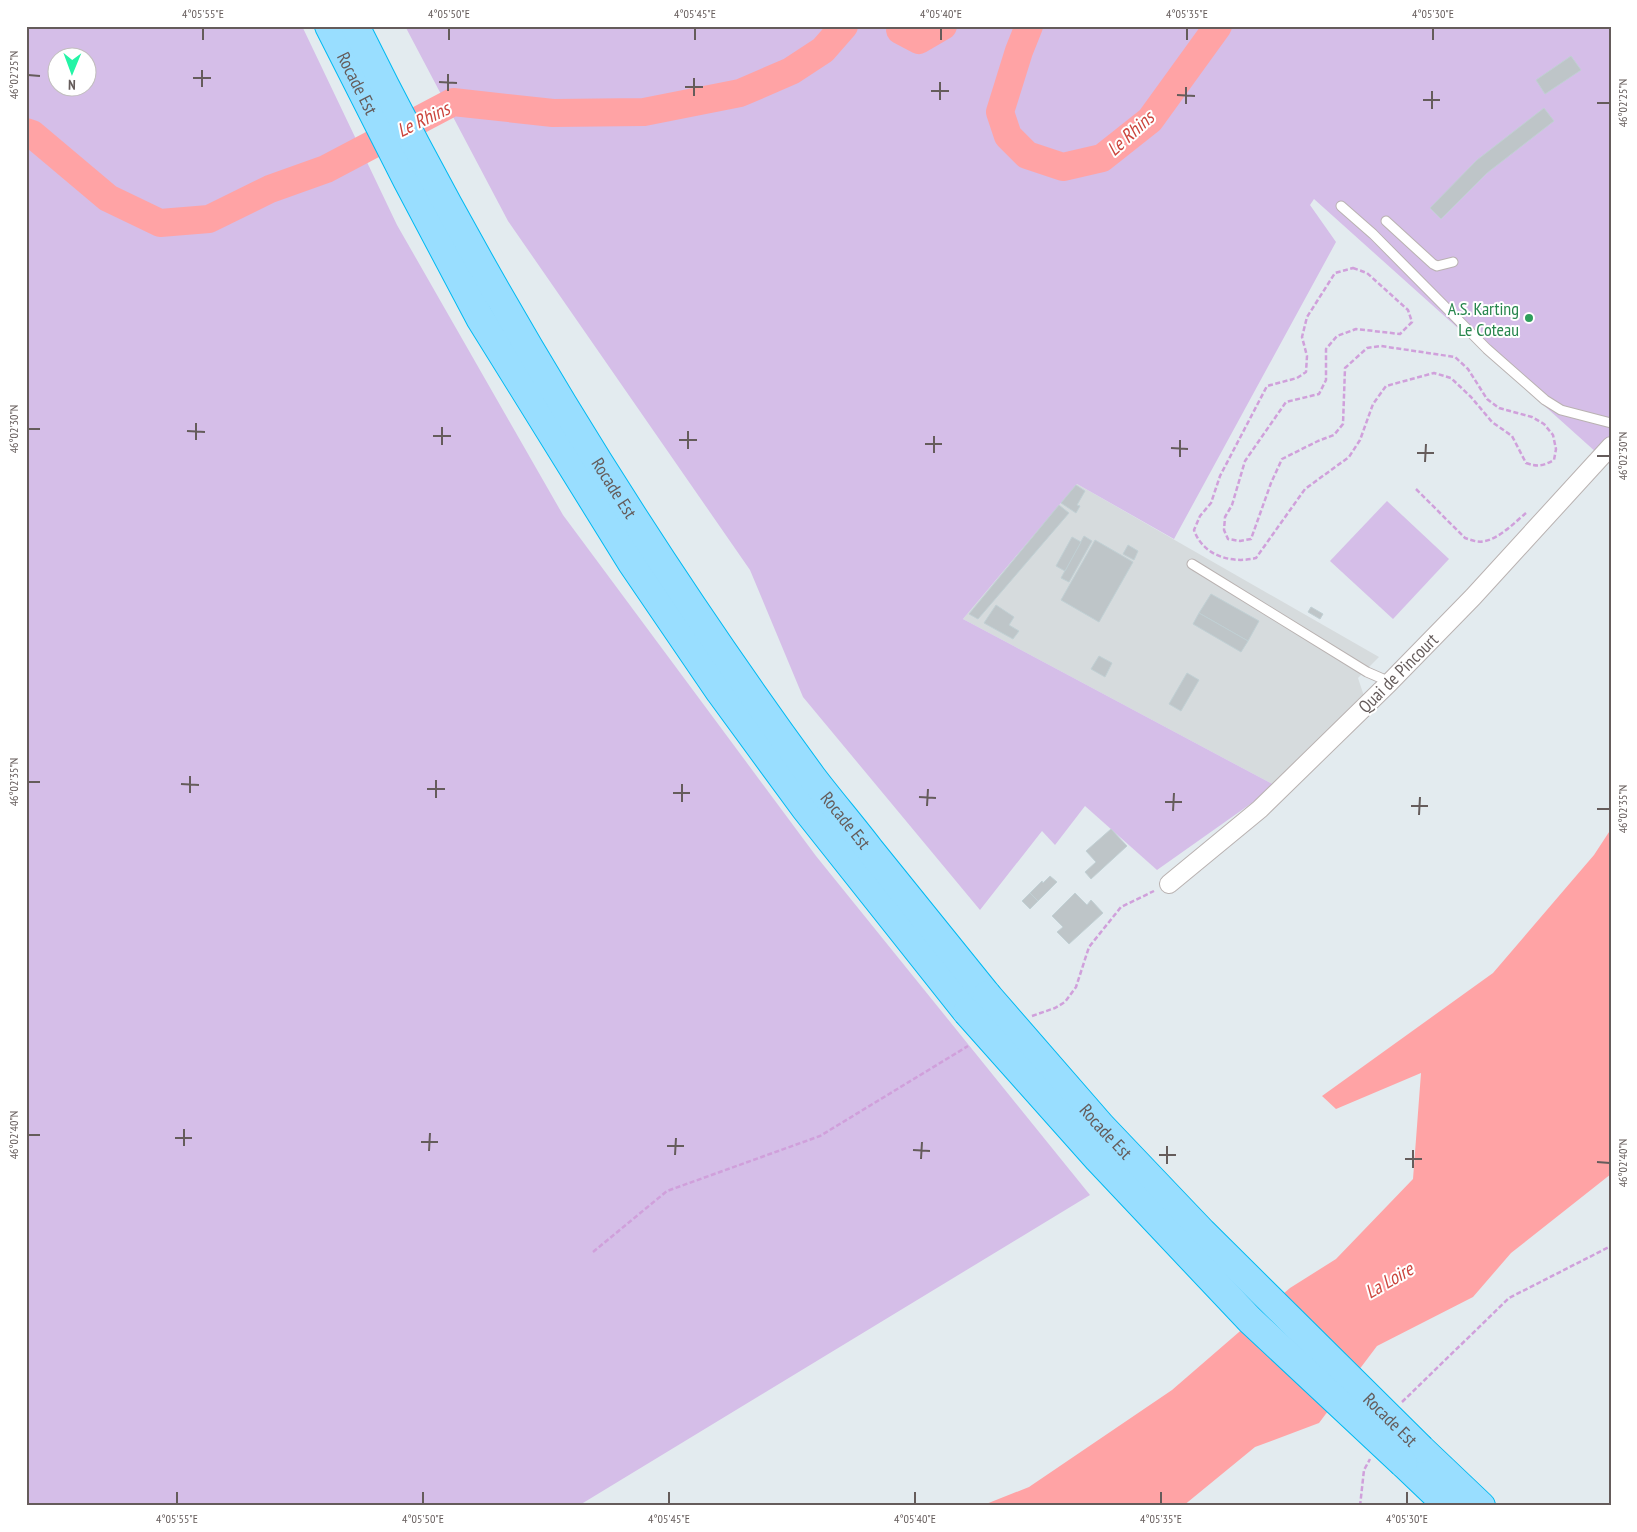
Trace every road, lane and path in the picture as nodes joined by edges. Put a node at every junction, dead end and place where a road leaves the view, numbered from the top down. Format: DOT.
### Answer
graph roads {
  1 [pos="329,26"];
  2 [pos="356,26"];
  3 [pos="367,78"];
  4 [pos="1341,206"];
  5 [pos="1386,221"];
  6 [pos="1453,262"];
  7 [pos="1611,423"];
  8 [pos="1611,446"];
  9 [pos="1416,490"];
  10 [pos="1529,511"];
  11 [pos="1268,544"];
  12 [pos="1192,564"];
  13 [pos="1390,682"];
  14 [pos="1169,884"];
  15 [pos="1025,1019"];
  16 [pos="974,1042"];
  17 [pos="1611,1246"];
  18 [pos="593,1252"];
  19 [pos="1398,1409"];
  20 [pos="1374,1452"];
  21 [pos="1412,1456"];
  22 [pos="1360,1506"];
  23 [pos="1448,1506"];
  24 [pos="1481,1506"];
  1 -- 3 [label="highway, Rocade Est"];
  2 -- 3 [label="highway, Rocade Est"];
  3 -- 21 [label="highway, Rocade Est, bridge"];
  4 -- 7 [label="lane"];
  5 -- 6 [label="lane"];
  8 -- 13 [label="street, Quai de Pincourt"];
  9 -- 10 [label="path"];
  11 -- 11 [label="path"];
  12 -- 13 [label="lane"];
  13 -- 14 [label="street, Quai de Pincourt"];
  14 -- 15 [label="path"];
  16 -- 18 [label="path"];
  17 -- 19 [label="path"];
  20 -- 22 [label="path"];
  21 -- 23 [label="highway, Rocade Est"];
  21 -- 24 [label="highway, Rocade Est"];
}
